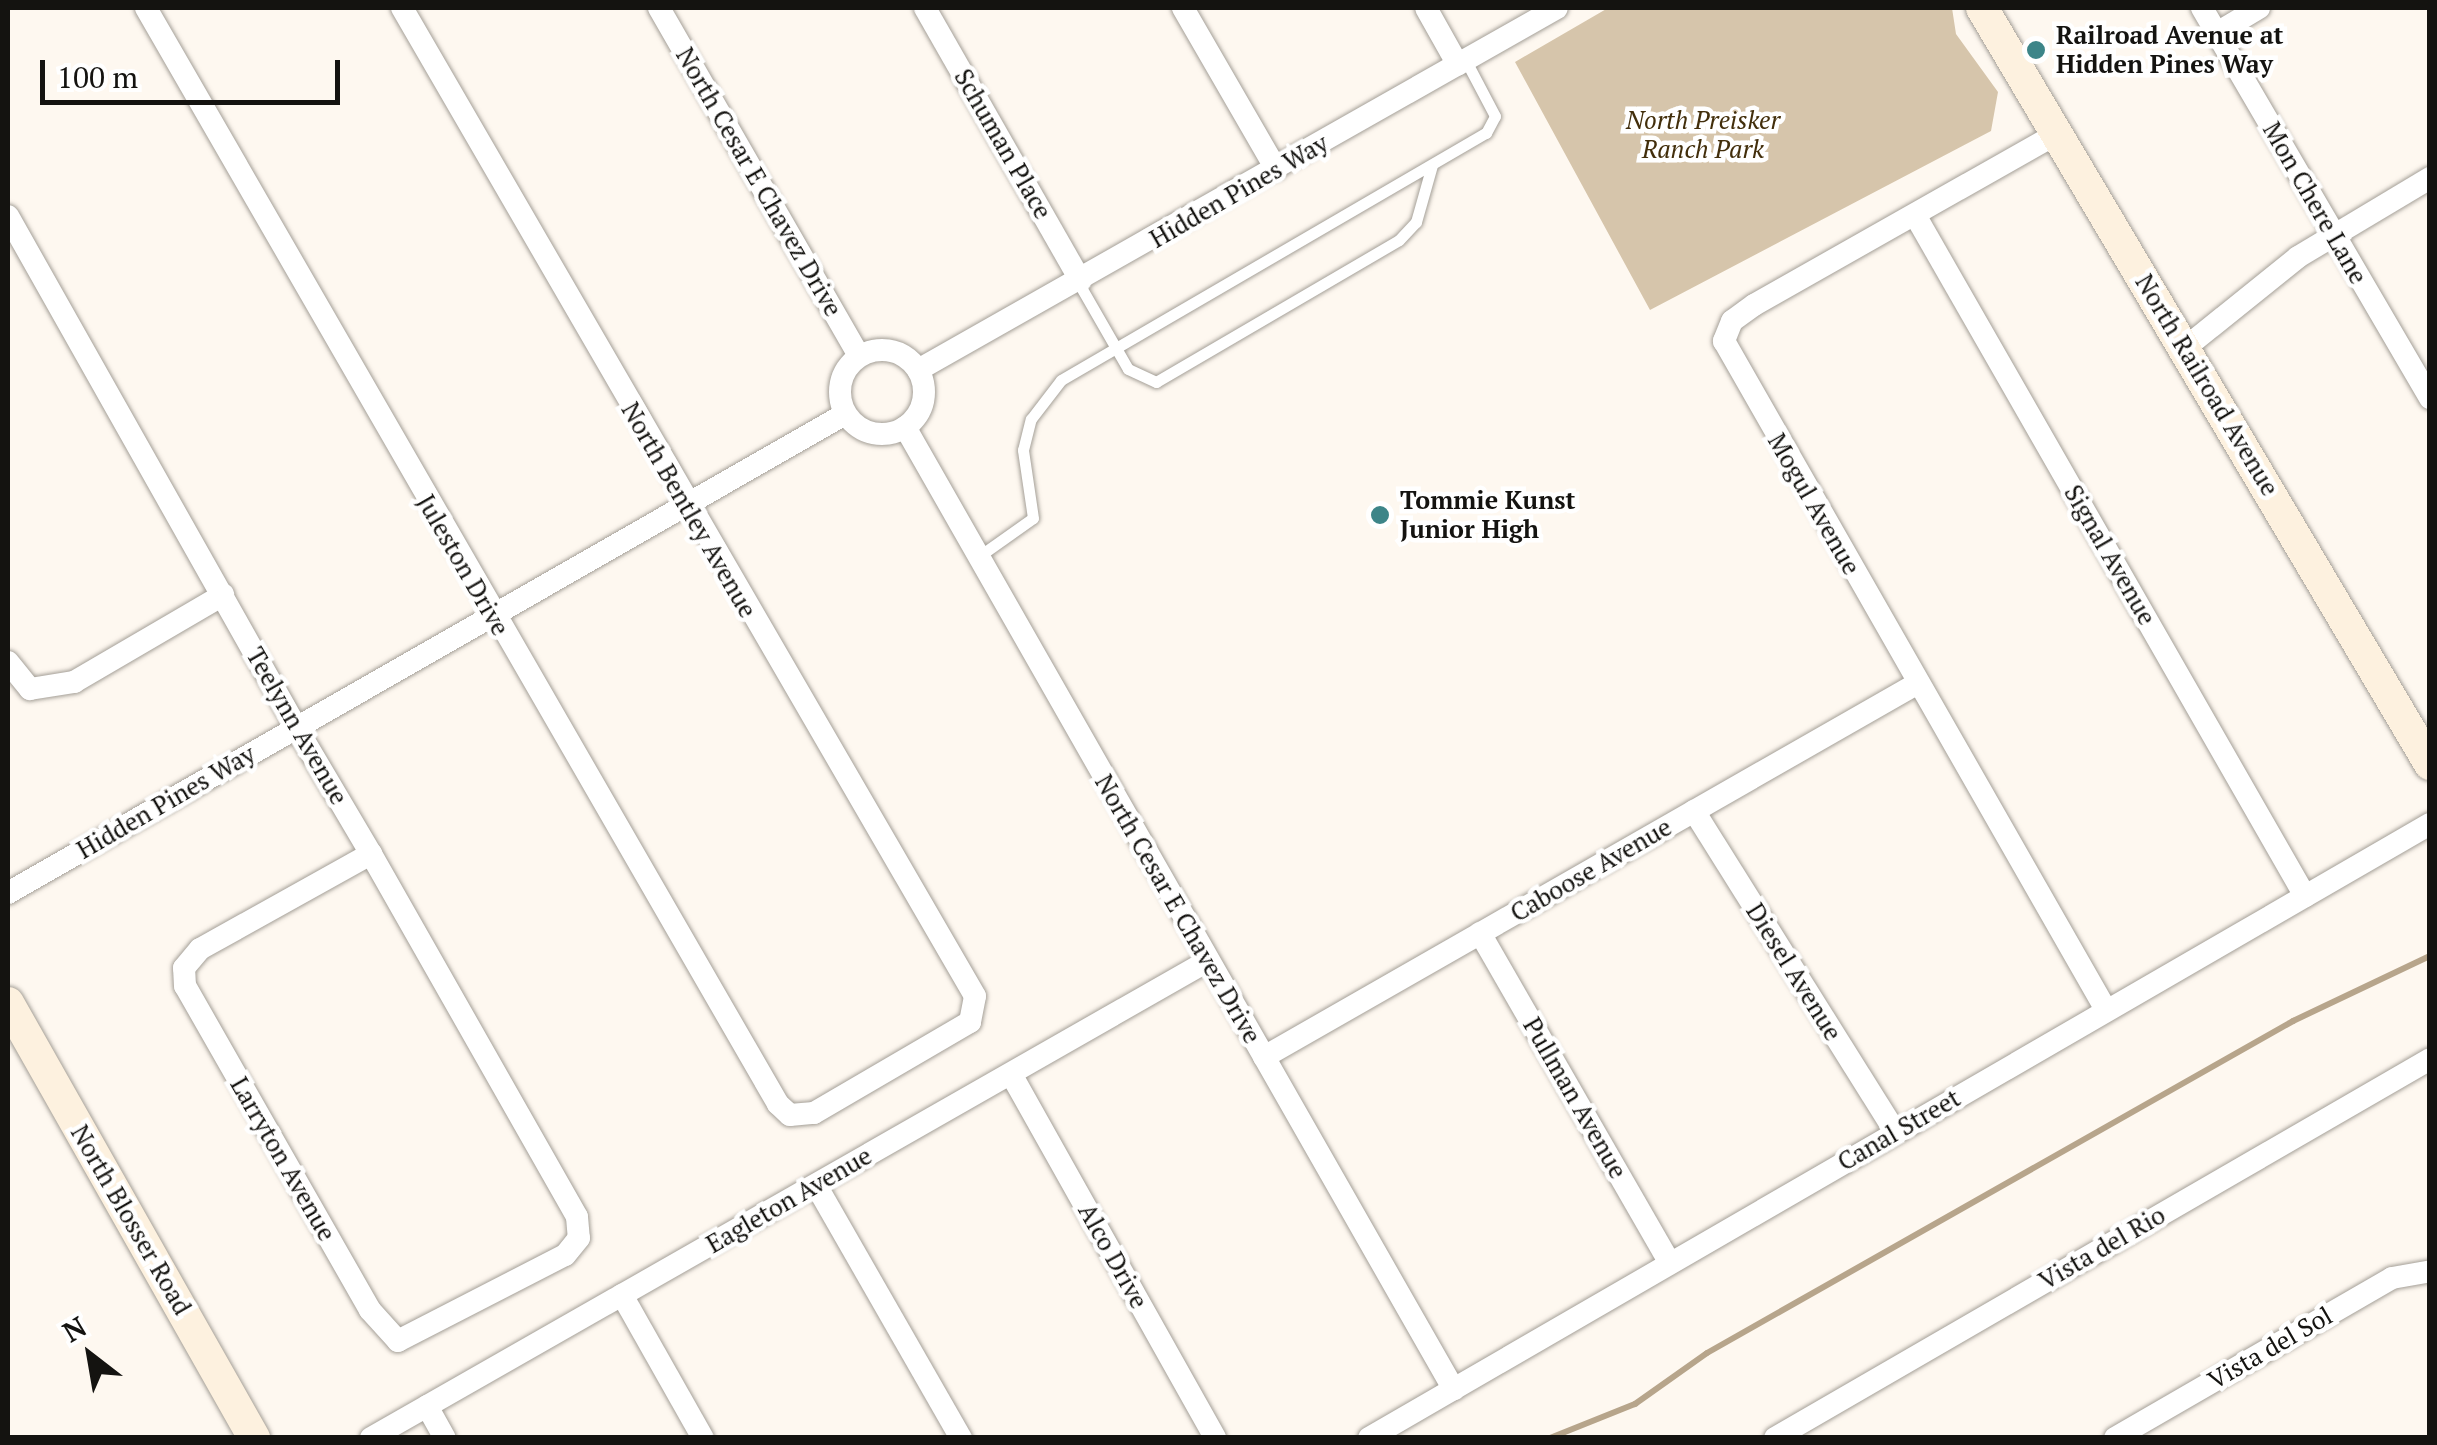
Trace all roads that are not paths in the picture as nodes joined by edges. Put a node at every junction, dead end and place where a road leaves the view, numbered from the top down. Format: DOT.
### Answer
graph roads {
  1 [pos="146,8"];
  2 [pos="402,8"];
  3 [pos="660,8"];
  4 [pos="925,8"];
  5 [pos="1183,8"];
  6 [pos="1426,8"];
  7 [pos="1557,8"];
  8 [pos="1982,8"];
  9 [pos="2202,8"];
  10 [pos="2259,8"];
  11 [pos="2217,33"];
  12 [pos="1462,63"];
  13 [pos="2058,133"];
  14 [pos="1432,164"];
  15 [pos="1276,170"];
  16 [pos="2430,178"];
  17 [pos="1915,215"];
  18 [pos="8,216"];
  19 [pos="2332,234"];
  20 [pos="1080,281"];
  21 [pos="1115,346"];
  22 [pos="2185,348"];
  23 [pos="859,356"];
  24 [pos="918,370"];
  25 [pos="2430,398"];
  26 [pos="845,414"];
  27 [pos="905,427"];
  28 [pos="684,505"];
  29 [pos="978,556"];
  30 [pos="223,595"];
  31 [pos="491,616"];
  32 [pos="11,668"];
  33 [pos="1918,682"];
  34 [pos="296,727"];
  35 [pos="2430,764"];
  36 [pos="1694,811"];
  37 [pos="2430,824"];
  38 [pos="371,854"];
  39 [pos="8,893"];
  40 [pos="2305,896"];
  41 [pos="1480,933"];
  42 [pos="1206,962"];
  43 [pos="8,1003"];
  44 [pos="2106,1010"];
  45 [pos="1264,1057"];
  46 [pos="2430,1059"];
  47 [pos="1012,1074"];
  48 [pos="790,1115"];
  49 [pos="1894,1132"];
  50 [pos="816,1185"];
  51 [pos="1669,1262"];
  52 [pos="2430,1272"];
  53 [pos="622,1295"];
  54 [pos="398,1341"];
  55 [pos="1454,1390"];
  56 [pos="427,1406"];
  57 [pos="254,1438"];
  58 [pos="371,1438"];
  59 [pos="446,1438"];
  60 [pos="703,1438"];
  61 [pos="960,1438"];
  62 [pos="1215,1438"];
  63 [pos="1369,1438"];
  64 [pos="1774,1438"];
  65 [pos="2115,1438"];
  1 -- 31 [label="street, Juleston Drive"];
  2 -- 28 [label="street, North Bentley Avenue"];
  3 -- 23 [label="street, North Cesar E Chavez Drive"];
  4 -- 20 [label="street, Schuman Place"];
  5 -- 15 [label="street"];
  6 -- 12 [label="street"];
  7 -- 12 [label="street, Hidden Pines Way"];
  8 -- 13 [label="street, North Railroad Avenue"];
  9 -- 11 [label="street, Mon Chere Lane"];
  10 -- 11 [label="street"];
  11 -- 19 [label="street, Mon Chere Lane"];
  12 -- 14 [label="lane"];
  12 -- 15 [label="street, Hidden Pines Way"];
  13 -- 17 [label="street, Mogul Avenue"];
  13 -- 22 [label="street, North Railroad Avenue"];
  14 -- 21 [label="lane"];
  14 -- 21 [label="lane"];
  15 -- 20 [label="street, Hidden Pines Way"];
  16 -- 19 [label="street"];
  17 -- 33 [label="street, Mogul Avenue"];
  17 -- 40 [label="street, Signal Avenue"];
  18 -- 30 [label="street, Teelynn Avenue"];
  19 -- 22 [label="street"];
  19 -- 25 [label="street, Mon Chere Lane"];
  20 -- 21 [label="lane"];
  20 -- 24 [label="street, Hidden Pines Way"];
  21 -- 29 [label="lane"];
  22 -- 35 [label="street, North Railroad Avenue"];
  23 -- 24 [label="street"];
  23 -- 26 [label="street"];
  24 -- 27 [label="street"];
  26 -- 27 [label="street"];
  26 -- 28 [label="street, Hidden Pines Way"];
  27 -- 29 [label="street, North Cesar E Chavez Drive"];
  28 -- 31 [label="street, Hidden Pines Way"];
  28 -- 48 [label="street, North Bentley Avenue"];
  29 -- 42 [label="street, North Cesar E Chavez Drive"];
  30 -- 32 [label="street"];
  30 -- 34 [label="street, Teelynn Avenue"];
  31 -- 34 [label="street, Hidden Pines Way"];
  31 -- 48 [label="street, Juleston Drive"];
  33 -- 36 [label="street, Caboose Avenue"];
  33 -- 44 [label="street, Mogul Avenue"];
  34 -- 38 [label="street, Teelynn Avenue"];
  34 -- 39 [label="street, Hidden Pines Way"];
  36 -- 41 [label="street, Caboose Avenue"];
  36 -- 49 [label="street, Diesel Avenue"];
  37 -- 40 [label="street, Canal Street"];
  38 -- 54 [label="street, Teelynn Avenue"];
  38 -- 54 [label="street, Larryton Avenue"];
  40 -- 44 [label="street, Canal Street"];
  41 -- 45 [label="street, Caboose Avenue"];
  41 -- 51 [label="street, Pullman Avenue"];
  42 -- 45 [label="street, North Cesar E Chavez Drive"];
  42 -- 47 [label="street, Eagleton Avenue"];
  43 -- 57 [label="street, North Blosser Road"];
  44 -- 49 [label="street, Canal Street"];
  45 -- 55 [label="street, North Cesar E Chavez Drive"];
  46 -- 64 [label="street, Vista del Rio"];
  47 -- 50 [label="street, Eagleton Avenue"];
  47 -- 62 [label="street, Alco Drive"];
  49 -- 51 [label="street, Canal Street"];
  50 -- 53 [label="street, Eagleton Avenue"];
  50 -- 61 [label="street"];
  51 -- 55 [label="street, Canal Street"];
  52 -- 65 [label="street, Vista del Sol"];
  53 -- 56 [label="street, Eagleton Avenue"];
  53 -- 60 [label="street"];
  55 -- 63 [label="street, Canal Street"];
  56 -- 58 [label="street, Eagleton Avenue"];
  56 -- 59 [label="street"];
}
